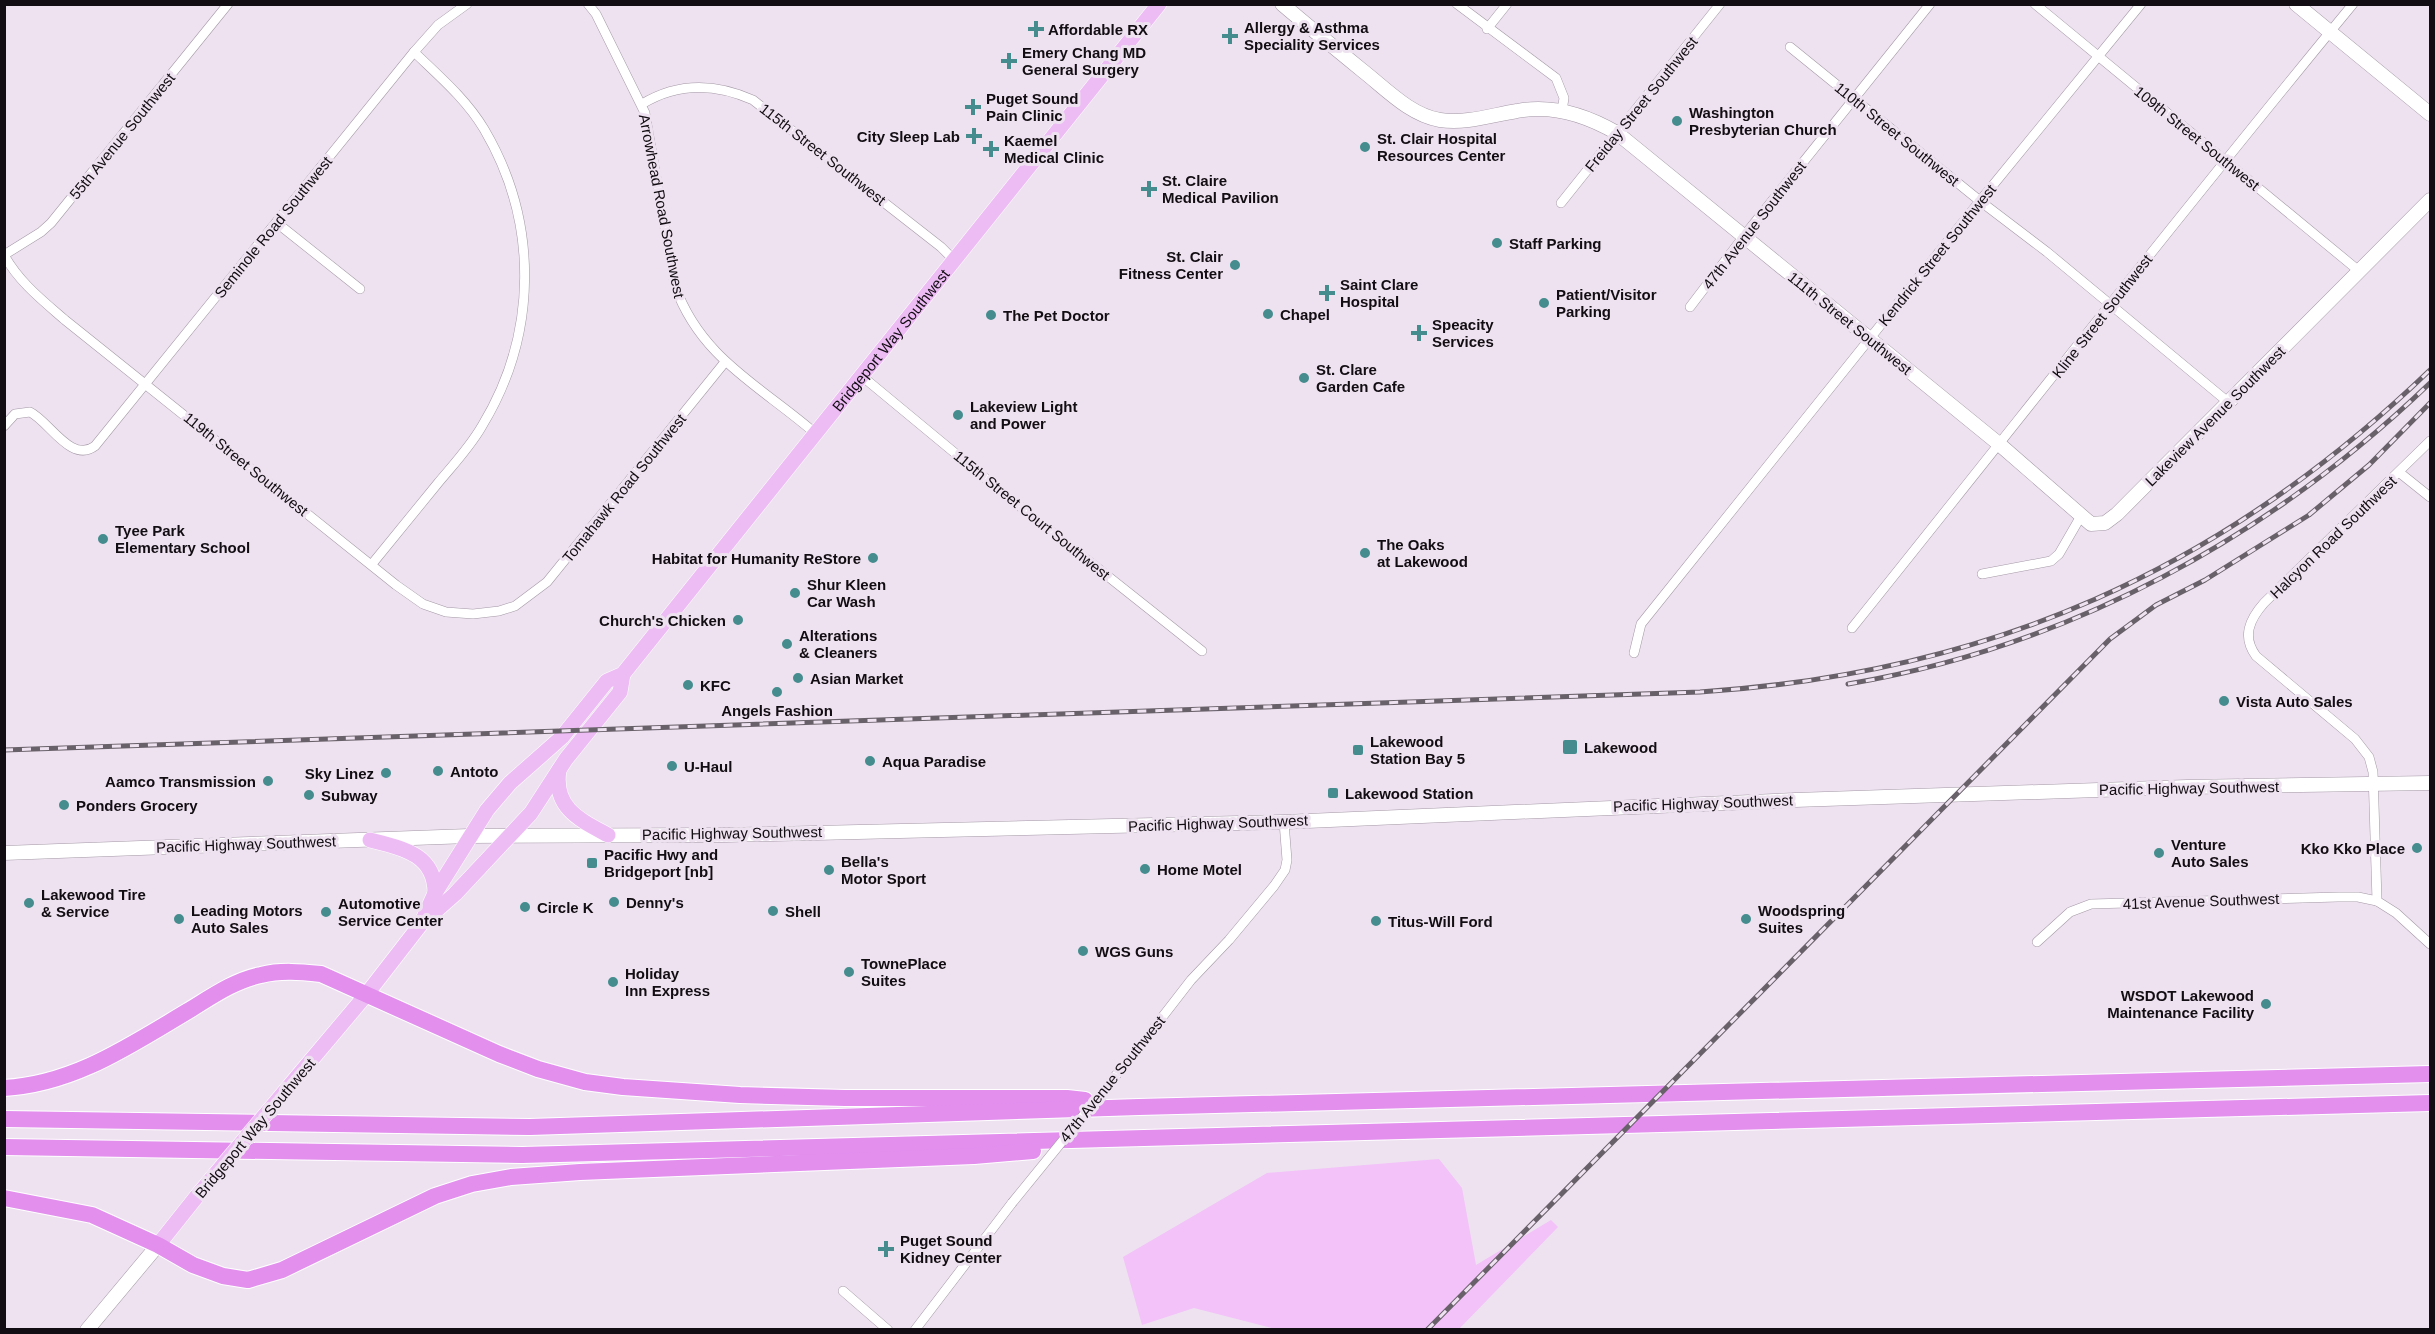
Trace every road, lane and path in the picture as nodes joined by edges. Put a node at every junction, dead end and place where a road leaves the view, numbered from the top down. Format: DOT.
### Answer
graph roads {
  1 [pos="228,4"];
  2 [pos="467,4"];
  3 [pos="588,4"];
  4 [pos="1159,4"];
  5 [pos="1282,4"];
  6 [pos="1457,4"];
  7 [pos="1507,4"];
  8 [pos="1720,4"];
  9 [pos="1930,4"];
  10 [pos="2035,4"];
  11 [pos="2141,4"];
  12 [pos="2296,4"];
  13 [pos="2353,4"];
  14 [pos="1487,29"];
  15 [pos="2330,33"];
  16 [pos="1790,46"];
  17 [pos="414,52"];
  18 [pos="2098,58"];
  19 [pos="1855,99"];
  20 [pos="642,104"];
  21 [pos="1562,111"];
  22 [pos="2430,114"];
  23 [pos="1617,133"];
  24 [pos="2226,161"];
  25 [pos="2430,200"];
  26 [pos="1980,201"];
  27 [pos="1562,204"];
  28 [pos="277,223"];
  29 [pos="1744,236"];
  30 [pos="4,255"];
  31 [pos="955,261"];
  32 [pos="2359,271"];
  33 [pos="360,289"];
  34 [pos="2108,305"];
  35 [pos="1690,306"];
  36 [pos="1869,338"];
  37 [pos="725,362"];
  38 [pos="863,377"];
  39 [pos="145,383"];
  40 [pos="2228,402"];
  41 [pos="4,426"];
  42 [pos="816,434"];
  43 [pos="2430,441"];
  44 [pos="1999,444"];
  45 [pos="2400,473"];
  46 [pos="2430,497"];
  47 [pos="2081,516"];
  48 [pos="372,564"];
  49 [pos="1982,574"];
  50 [pos="515,606"];
  51 [pos="1852,628"];
  52 [pos="1202,651"];
  53 [pos="1634,653"];
  54 [pos="623,674"];
  55 [pos="559,770"];
  56 [pos="2430,783"];
  57 [pos="2374,785"];
  58 [pos="1284,822"];
  59 [pos="608,835"];
  60 [pos="469,836"];
  61 [pos="510,837"];
  62 [pos="370,840"];
  63 [pos="4,853"];
  64 [pos="438,900"];
  65 [pos="2377,901"];
  66 [pos="2037,942"];
  67 [pos="2430,944"];
  68 [pos="366,995"];
  69 [pos="2430,1074"];
  70 [pos="4,1088"];
  71 [pos="2430,1103"];
  72 [pos="1139,1107"];
  73 [pos="4,1119"];
  74 [pos="1120,1139"];
  75 [pos="4,1147"];
  76 [pos="4,1198"];
  77 [pos="158,1245"];
  78 [pos="843,1291"];
  79 [pos="87,1329"];
  80 [pos="888,1329"];
  81 [pos="915,1329"];
  1 -- 30 [label="street, 55th Avenue Southwest"];
  2 -- 17 [label="street, Seminole Road Southwest"];
  3 -- 20 [label="street, Arrowhead Road Southwest"];
  4 -- 31 [label="main road, Bridgeport Way Southwest"];
  5 -- 21 [label="street, 111th Street Southwest"];
  6 -- 14 [label="street"];
  7 -- 14 [label="street"];
  8 -- 23 [label="street, Freiday Street Southwest"];
  9 -- 19 [label="street, 47th Avenue Southwest"];
  10 -- 18 [label="street, 109th Street Southwest"];
  11 -- 18 [label="street, Kendrick Street Southwest"];
  12 -- 15 [label="street"];
  13 -- 15 [label="street, Kline Street Southwest"];
  14 -- 21 [label="street"];
  15 -- 22 [label="street"];
  15 -- 24 [label="street, Kline Street Southwest"];
  16 -- 19 [label="street, 110th Street Southwest"];
  17 -- 28 [label="street, Seminole Road Southwest"];
  17 -- 48 [label="street"];
  18 -- 24 [label="street, 109th Street Southwest"];
  18 -- 26 [label="street, Kendrick Street Southwest"];
  19 -- 26 [label="street, 110th Street Southwest"];
  19 -- 29 [label="street, 47th Avenue Southwest"];
  20 -- 31 [label="street, 115th Street Southwest"];
  20 -- 37 [label="street, Arrowhead Road Southwest"];
  21 -- 23 [label="street, 111th Street Southwest"];
  23 -- 27 [label="street, Freiday Street Southwest"];
  23 -- 29 [label="street, 111th Street Southwest"];
  24 -- 32 [label="street, 109th Street Southwest"];
  24 -- 34 [label="street, Kline Street Southwest"];
  25 -- 32 [label="street, Lakeview Avenue Southwest"];
  26 -- 34 [label="street, 110th Street Southwest"];
  26 -- 36 [label="street, Kendrick Street Southwest"];
  28 -- 33 [label="street"];
  28 -- 39 [label="street, Seminole Road Southwest"];
  29 -- 35 [label="street, 47th Avenue Southwest"];
  29 -- 36 [label="street, 111th Street Southwest"];
  30 -- 39 [label="street, 119th Street Southwest"];
  31 -- 38 [label="main road, Bridgeport Way Southwest"];
  32 -- 40 [label="street, Lakeview Avenue Southwest"];
  34 -- 40 [label="street, 110th Street Southwest"];
  34 -- 44 [label="street, Kline Street Southwest"];
  36 -- 44 [label="street, 111th Street Southwest"];
  36 -- 53 [label="street, Kendrick Street Southwest"];
  37 -- 42 [label="street, Arrowhead Road Southwest"];
  37 -- 50 [label="street, Tomahawk Road Southwest"];
  38 -- 42 [label="main road, Bridgeport Way Southwest"];
  38 -- 52 [label="street, 115th Street Court Southwest"];
  39 -- 41 [label="street, Seminole Road Southwest"];
  39 -- 48 [label="street, 119th Street Southwest"];
  40 -- 47 [label="street, Lakeview Avenue Southwest"];
  42 -- 54 [label="main road, Bridgeport Way Southwest"];
  43 -- 45 [label="street, Halcyon Road Southwest"];
  44 -- 47 [label="street, 111th Street Southwest"];
  44 -- 51 [label="street, Kline Street Southwest"];
  45 -- 46 [label="street"];
  45 -- 57 [label="street, Halcyon Road Southwest"];
  47 -- 49 [label="street"];
  48 -- 50 [label="street, 119th Street Southwest"];
  54 -- 55 [label="main road, Bridgeport Way Southwest"];
  54 -- 60 [label="main road, Bridgeport Way Southwest"];
  55 -- 59 [label="main road"];
  55 -- 61 [label="main road, Bridgeport Way Southwest"];
  56 -- 57 [label="street, Pacific Highway Southwest"];
  57 -- 58 [label="street, Pacific Highway Southwest"];
  57 -- 65 [label="street"];
  58 -- 59 [label="street, Pacific Highway Southwest"];
  58 -- 81 [label="street, 47th Avenue Southwest, bridge"];
  59 -- 61 [label="street, Pacific Highway Southwest"];
  60 -- 61 [label="street, Pacific Highway Southwest"];
  60 -- 62 [label="street, Pacific Highway Southwest"];
  60 -- 64 [label="main road, Bridgeport Way Southwest"];
  61 -- 64 [label="main road, Bridgeport Way Southwest"];
  62 -- 63 [label="street, Pacific Highway Southwest"];
  62 -- 64 [label="main road"];
  64 -- 68 [label="main road, Bridgeport Way Southwest"];
  65 -- 66 [label="street, 41st Avenue Southwest"];
  65 -- 67 [label="street"];
  68 -- 70 [label="highway"];
  68 -- 72 [label="highway"];
  68 -- 77 [label="main road, Bridgeport Way Southwest, bridge"];
  69 -- 72 [label="highway"];
  71 -- 74 [label="highway"];
  72 -- 73 [label="highway"];
  74 -- 75 [label="highway"];
  74 -- 77 [label="highway"];
  76 -- 77 [label="highway"];
  77 -- 79 [label="street, Bridgeport Way Southwest"];
  78 -- 80 [label="street"];
}
